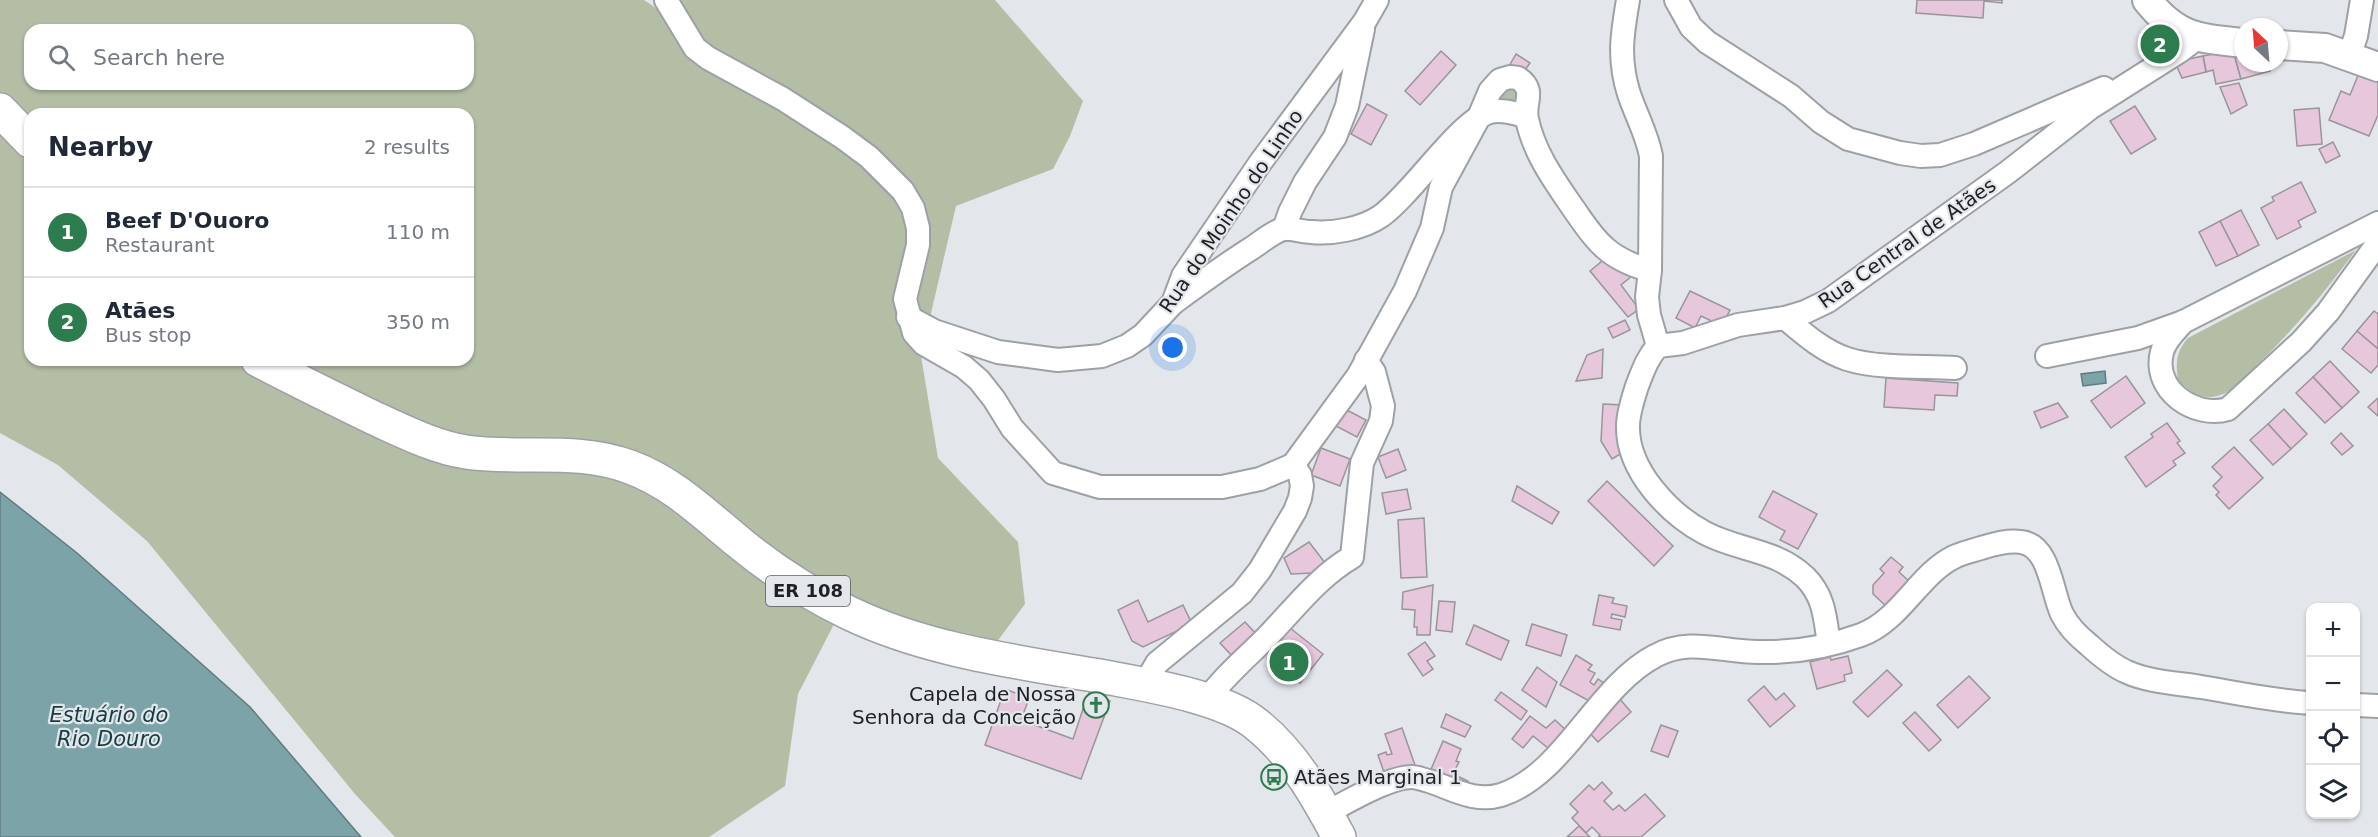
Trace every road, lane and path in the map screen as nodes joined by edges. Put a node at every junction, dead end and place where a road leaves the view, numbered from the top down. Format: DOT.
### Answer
graph roads {
  1 [pos="666,0"];
  2 [pos="1377,0"];
  3 [pos="1628,0"];
  4 [pos="1676,0"];
  5 [pos="2147,0"];
  6 [pos="2362,0"];
  7 [pos="1365,21"];
  8 [pos="2197,38"];
  9 [pos="2234,42"];
  10 [pos="2288,46"];
  11 [pos="2349,56"];
  12 [pos="2378,67"];
  13 [pos="2140,75"];
  14 [pos="0,110"];
  15 [pos="1479,117"];
  16 [pos="1526,117"];
  17 [pos="24,135"];
  18 [pos="2378,223"];
  19 [pos="1284,229"];
  20 [pos="2378,243"];
  21 [pos="1650,270"];
  22 [pos="1173,303"];
  23 [pos="908,316"];
  24 [pos="1785,318"];
  25 [pos="2183,322"];
  26 [pos="1658,346"];
  27 [pos="2047,356"];
  28 [pos="1366,360"];
  29 [pos="270,366"];
  30 [pos="1955,368"];
  31 [pos="1293,465"];
  32 [pos="1829,644"];
  33 [pos="1145,684"];
  34 [pos="1206,701"];
  35 [pos="2306,703"];
  36 [pos="2360,705"];
  37 [pos="2378,706"];
  38 [pos="1333,825"];
  1 -- 23 [label="street"];
  2 -- 7 [label="street, Rua do Moinho do Linho"];
  3 -- 21 [label="street"];
  4 -- 13 [label="street"];
  5 -- 8 [label="street"];
  6 -- 11 [label="street"];
  7 -- 19 [label="street"];
  7 -- 22 [label="street, Rua do Moinho do Linho"];
  8 -- 9 [label="street"];
  8 -- 13 [label="street"];
  10 -- 11 [label="street"];
  11 -- 12 [label="street"];
  13 -- 24 [label="street, Rua Central de Atães"];
  14 -- 17 [label="main road"];
  15 -- 16 [label="street"];
  15 -- 16 [label="street"];
  15 -- 19 [label="street"];
  15 -- 28 [label="street"];
  16 -- 21 [label="street"];
  18 -- 25 [label="street"];
  19 -- 22 [label="street"];
  20 -- 25 [label="street"];
  21 -- 26 [label="street"];
  22 -- 23 [label="street, Rua do Moinho do Linho"];
  23 -- 31 [label="street"];
  24 -- 26 [label="street, Rua Central de Atães"];
  24 -- 30 [label="street"];
  25 -- 27 [label="street"];
  26 -- 32 [label="street"];
  28 -- 31 [label="street"];
  28 -- 34 [label="street"];
  29 -- 33 [label="main road, ER 108"];
  31 -- 33 [label="street"];
  32 -- 35 [label="street"];
  32 -- 38 [label="street"];
  33 -- 34 [label="main road, ER 108"];
  34 -- 38 [label="main road, ER 108"];
  36 -- 37 [label="street"];
}
